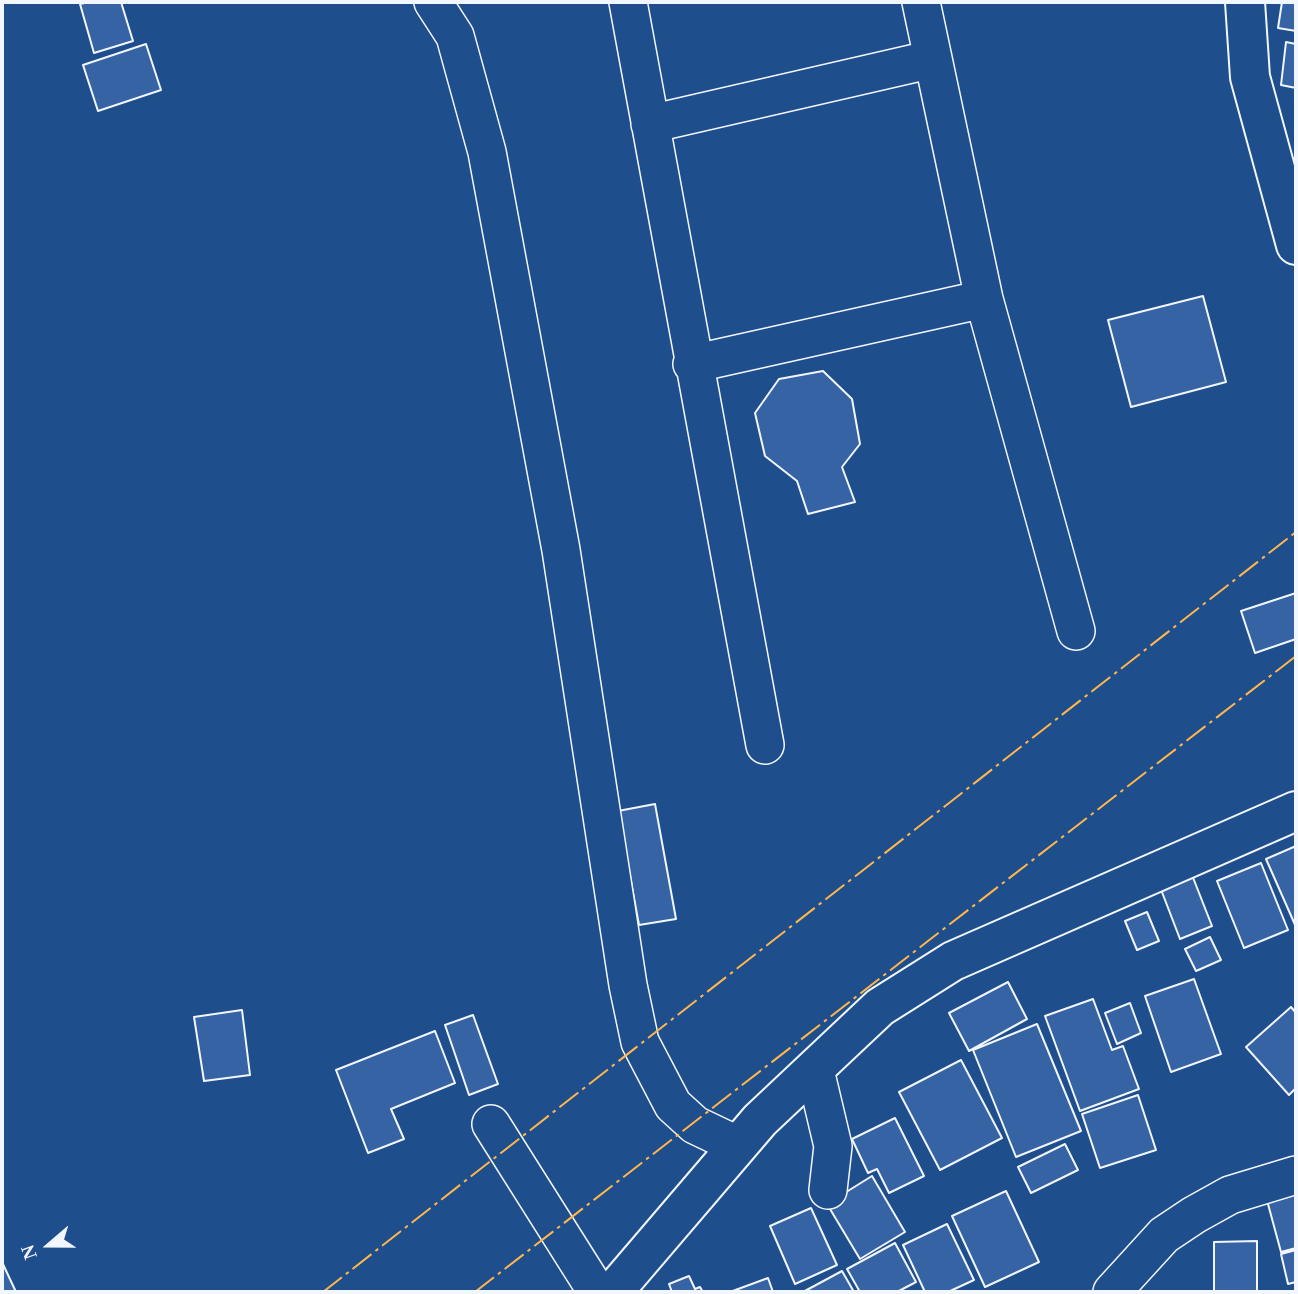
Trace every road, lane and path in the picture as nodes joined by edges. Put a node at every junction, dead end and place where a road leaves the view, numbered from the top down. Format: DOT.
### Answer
graph roads {
  1 [pos="433,2"];
  2 [pos="628,2"];
  3 [pos="921,2"];
  4 [pos="1245,2"];
  5 [pos="933,60"];
  6 [pos="650,124"];
  7 [pos="1296,245"];
  8 [pos="984,299"];
  9 [pos="692,364"];
  10 [pos="1076,631"];
  11 [pos="765,745"];
  12 [pos="1296,811"];
  13 [pos="815,1070"];
  14 [pos="491,1124"];
  15 [pos="737,1146"];
  16 [pos="1296,1175"];
  17 [pos="828,1190"];
  18 [pos="597,1292"];
  19 [pos="613,1292"];
  20 [pos="1112,1292"];
  1 -- 15 [label="street"];
  2 -- 6 [label="street"];
  3 -- 5 [label="street"];
  4 -- 7 [label="street"];
  5 -- 6 [label="street"];
  5 -- 8 [label="street"];
  6 -- 9 [label="street"];
  8 -- 9 [label="street"];
  8 -- 10 [label="street"];
  9 -- 11 [label="street"];
  12 -- 13 [label="street"];
  13 -- 15 [label="street"];
  13 -- 17 [label="street"];
  14 -- 18 [label="street"];
  15 -- 19 [label="street"];
  16 -- 20 [label="street"];
}
